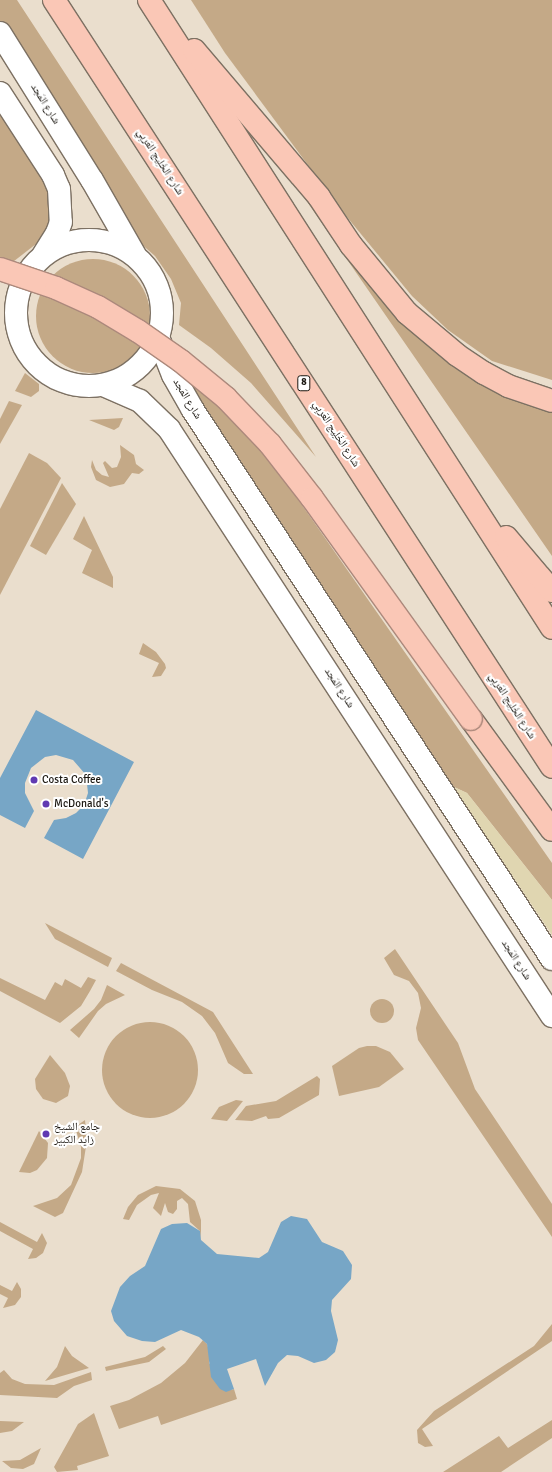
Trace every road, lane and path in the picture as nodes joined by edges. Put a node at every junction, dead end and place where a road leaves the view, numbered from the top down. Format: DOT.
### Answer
graph roads {
  1 [pos="54,0"];
  2 [pos="150,0"];
  3 [pos="0,33"];
  4 [pos="0,93"];
  5 [pos="42,256"];
  6 [pos="137,258"];
  7 [pos="0,269"];
  8 [pos="8,318"];
  9 [pos="158,337"];
  10 [pos="103,385"];
  11 [pos="552,401"];
  12 [pos="451,473"];
  13 [pos="552,591"];
  14 [pos="552,628"];
  15 [pos="552,767"];
  16 [pos="552,830"];
  17 [pos="552,959"];
  18 [pos="552,1016"];
  1 -- 15 [label="highway, شارع الخَلِيج العَربِي / 8"];
  2 -- 11 [label="highway"];
  2 -- 12 [label="highway"];
  3 -- 6 [label="street, شارع المَجد"];
  4 -- 5 [label="street"];
  5 -- 6 [label="street"];
  5 -- 8 [label="street"];
  6 -- 9 [label="street"];
  7 -- 16 [label="highway, bridge"];
  8 -- 10 [label="street"];
  9 -- 10 [label="street"];
  9 -- 17 [label="street, شارع المَجد"];
  10 -- 18 [label="street, شارع المَجد"];
  12 -- 13 [label="highway"];
  12 -- 14 [label="highway"];
}
